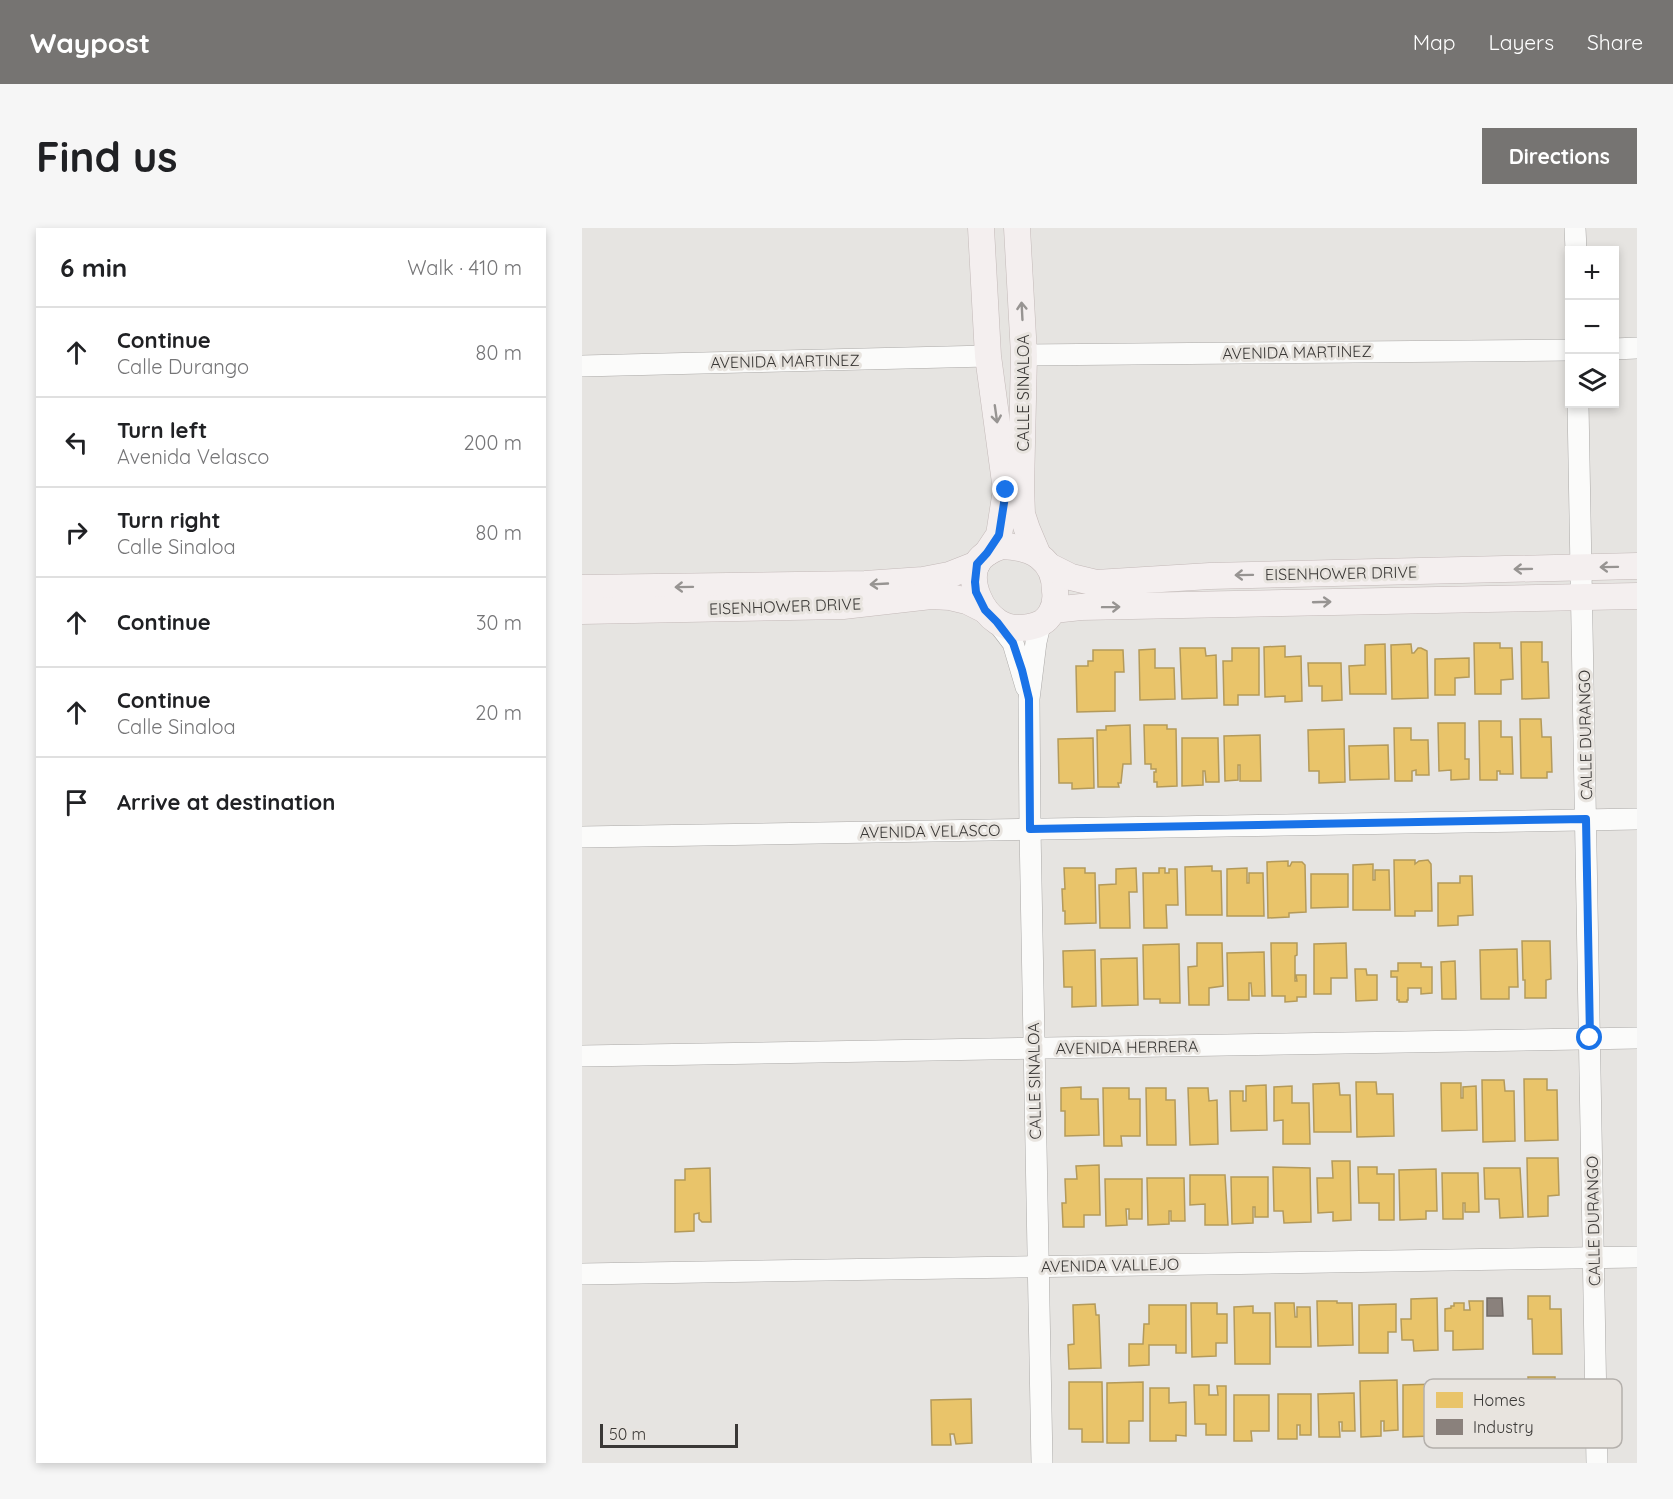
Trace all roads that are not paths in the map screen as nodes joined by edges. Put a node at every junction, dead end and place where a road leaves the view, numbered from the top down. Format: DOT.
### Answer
graph roads {
  1 [pos="981,228"];
  2 [pos="1017,228"];
  3 [pos="1575,228"];
  4 [pos="1576,246"];
  5 [pos="1637,348"];
  6 [pos="1619,349"];
  7 [pos="1565,350"];
  8 [pos="1024,355"];
  9 [pos="988,356"];
  10 [pos="582,366"];
  11 [pos="1578,408"];
  12 [pos="982,559"];
  13 [pos="1044,560"];
  14 [pos="1637,566"];
  15 [pos="1581,567"];
  16 [pos="582,588"];
  17 [pos="1582,596"];
  18 [pos="1637,596"];
  19 [pos="582,611"];
  20 [pos="991,616"];
  21 [pos="1047,617"];
  22 [pos="1029,699"];
  23 [pos="1586,819"];
  24 [pos="1637,819"];
  25 [pos="1030,829"];
  26 [pos="582,837"];
  27 [pos="1590,1038"];
  28 [pos="1637,1038"];
  29 [pos="1034,1048"];
  30 [pos="582,1056"];
  31 [pos="1594,1257"];
  32 [pos="1637,1257"];
  33 [pos="1038,1267"];
  34 [pos="582,1274"];
  35 [pos="1596,1379"];
  36 [pos="1597,1448"];
  37 [pos="1042,1463"];
  38 [pos="1597,1463"];
  1 -- 9 [label="main road, CALLE SINALOA"];
  8 -- 2 [label="main road, CALLE SINALOA, one-way"];
  3 -- 4 [label="street"];
  5 -- 6 [label="street"];
  7 -- 8 [label="street, AVENIDA MARTINEZ"];
  8 -- 13 [label="main road, CALLE SINALOA"];
  9 -- 10 [label="street, AVENIDA MARTINEZ"];
  9 -- 12 [label="main road, CALLE SINALOA, one-way"];
  11 -- 15 [label="street, CALLE DURANGO"];
  12 -- 13 [label="main road"];
  12 -- 16 [label="main road, EISENHOWER DRIVE, one-way"];
  12 -- 20 [label="main road"];
  15 -- 13 [label="main road, EISENHOWER DRIVE, one-way"];
  13 -- 21 [label="main road"];
  14 -- 15 [label="main road, EISENHOWER DRIVE, one-way"];
  15 -- 17 [label="street, CALLE DURANGO"];
  17 -- 18 [label="main road, EISENHOWER DRIVE"];
  21 -- 17 [label="main road, EISENHOWER DRIVE, one-way"];
  17 -- 23 [label="street, CALLE DURANGO"];
  19 -- 20 [label="main road, EISENHOWER DRIVE"];
  20 -- 21 [label="main road"];
  20 -- 22 [label="street, CALLE SINALOA"];
  21 -- 22 [label="street, CALLE SINALOA"];
  22 -- 25 [label="street, CALLE SINALOA"];
  23 -- 24 [label="street, AVENIDA VELASCO"];
  23 -- 25 [label="street, AVENIDA VELASCO"];
  23 -- 27 [label="street, CALLE DURANGO"];
  25 -- 26 [label="street, AVENIDA VELASCO"];
  25 -- 29 [label="street, CALLE SINALOA"];
  27 -- 28 [label="street, AVENIDA HERRERA"];
  27 -- 29 [label="street, AVENIDA HERRERA"];
  27 -- 31 [label="street, CALLE DURANGO"];
  29 -- 30 [label="street, AVENIDA HERRERA"];
  29 -- 33 [label="street, CALLE SINALOA"];
  31 -- 32 [label="street, AVENIDA VALLEJO"];
  31 -- 33 [label="street, AVENIDA VALLEJO"];
  31 -- 35 [label="street, CALLE DURANGO"];
  33 -- 34 [label="street, AVENIDA VALLEJO"];
  33 -- 37 [label="street, CALLE SINALOA"];
  36 -- 38 [label="street, CALLE DURANGO"];
}
